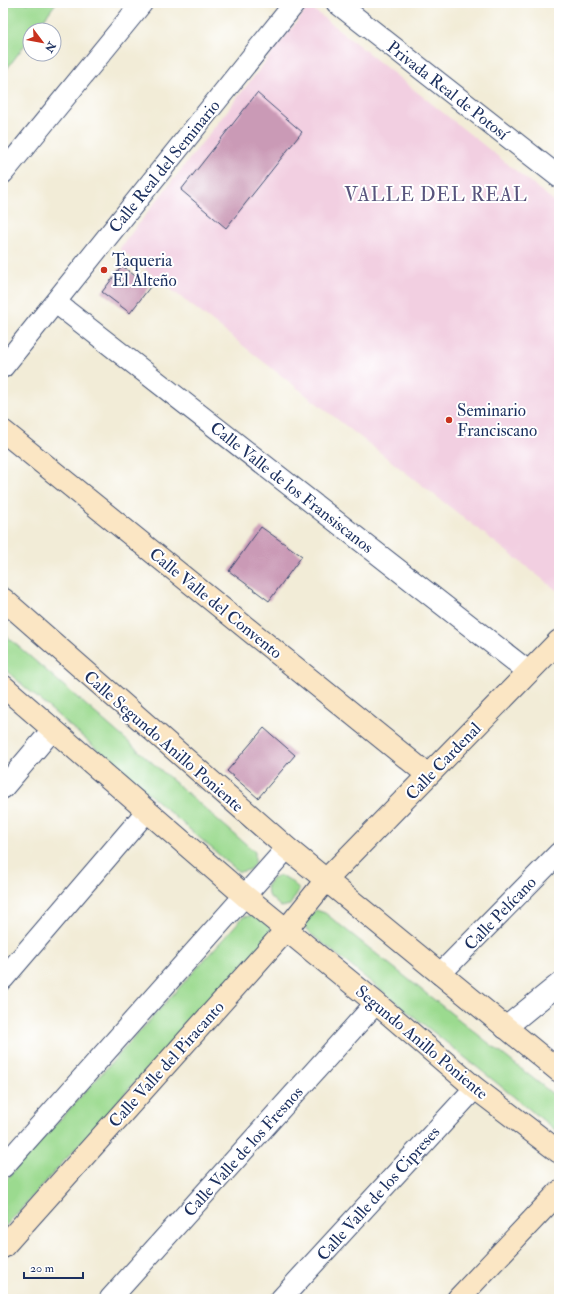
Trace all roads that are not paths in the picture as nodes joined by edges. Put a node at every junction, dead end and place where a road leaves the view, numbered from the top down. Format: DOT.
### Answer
graph roads {
  1 [pos="142,3"];
  2 [pos="295,3"];
  3 [pos="337,3"];
  4 [pos="3,173"];
  5 [pos="559,177"];
  6 [pos="55,302"];
  7 [pos="3,368"];
  8 [pos="3,431"];
  9 [pos="3,600"];
  10 [pos="559,641"];
  11 [pos="529,672"];
  12 [pos="3,686"];
  13 [pos="53,729"];
  14 [pos="428,775"];
  15 [pos="3,788"];
  16 [pos="147,811"];
  17 [pos="286,848"];
  18 [pos="559,853"];
  19 [pos="326,880"];
  20 [pos="245,896"];
  21 [pos="286,930"];
  22 [pos="440,974"];
  23 [pos="3,979"];
  24 [pos="559,984"];
  25 [pos="376,1003"];
  26 [pos="505,1028"];
  27 [pos="559,1071"];
  28 [pos="475,1088"];
  29 [pos="559,1152"];
  30 [pos="3,1167"];
  31 [pos="559,1192"];
  32 [pos="3,1246"];
  33 [pos="110,1299"];
  34 [pos="281,1299"];
  35 [pos="458,1299"];
  1 -- 4 [label="street"];
  2 -- 6 [label="street, Calle Real del Seminario"];
  3 -- 5 [label="street, Privada Real de Potosí"];
  6 -- 7 [label="street, Calle Real del Seminario"];
  6 -- 11 [label="street, Calle Valle de los Fransiscanos"];
  8 -- 14 [label="main road, Calle Valle del Convento"];
  9 -- 17 [label="main road, Calle Segundo Anillo Poniente"];
  10 -- 11 [label="main road, Calle Cardenal"];
  11 -- 14 [label="main road, Calle Cardenal"];
  12 -- 13 [label="main road"];
  13 -- 15 [label="street"];
  13 -- 16 [label="main road"];
  14 -- 19 [label="main road, Calle Cardenal"];
  16 -- 20 [label="main road"];
  16 -- 23 [label="street"];
  17 -- 19 [label="main road, Calle Segundo Anillo Poniente"];
  17 -- 20 [label="street"];
  18 -- 22 [label="street, Calle Pelícano"];
  19 -- 21 [label="main road, Calle Valle del Piracanto"];
  19 -- 22 [label="main road"];
  20 -- 21 [label="main road"];
  20 -- 30 [label="street"];
  21 -- 25 [label="main road, Segundo Anillo Poniente"];
  21 -- 32 [label="main road, Calle Valle del Piracanto"];
  22 -- 26 [label="main road"];
  24 -- 26 [label="street"];
  25 -- 28 [label="main road, Segundo Anillo Poniente"];
  25 -- 33 [label="street, Calle Valle de los Fresnos"];
  26 -- 27 [label="main road"];
  28 -- 29 [label="main road, Segundo Anillo Poniente"];
  28 -- 34 [label="street, Calle Valle de los Cipreses"];
  31 -- 35 [label="main road"];
}
